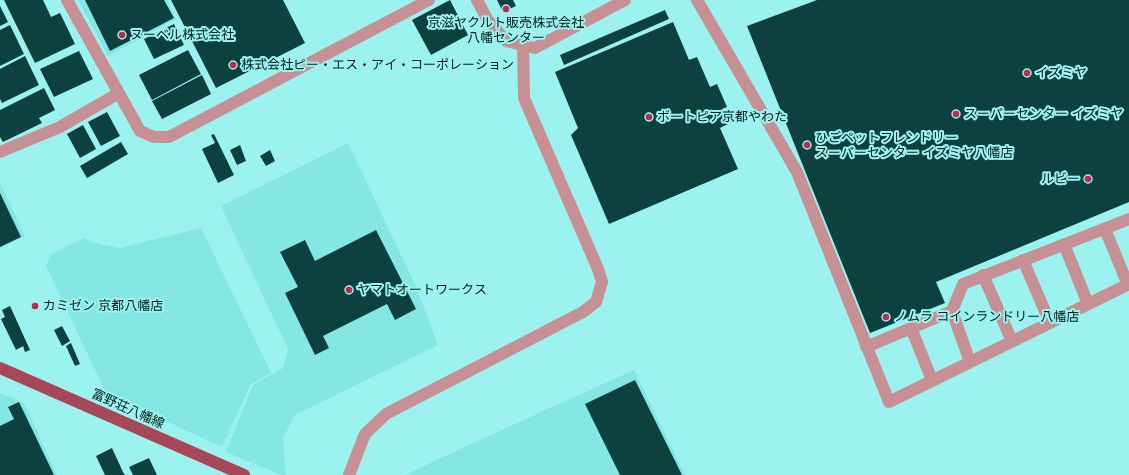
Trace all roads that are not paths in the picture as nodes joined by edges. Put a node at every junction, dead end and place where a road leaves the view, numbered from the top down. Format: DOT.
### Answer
graph roads {
  1 [pos="67,0"];
  2 [pos="429,0"];
  3 [pos="477,0"];
  4 [pos="625,0"];
  5 [pos="697,0"];
  6 [pos="523,45"];
  7 [pos="119,93"];
  8 [pos="0,152"];
  9 [pos="1129,219"];
  10 [pos="1104,229"];
  11 [pos="1064,244"];
  12 [pos="1023,260"];
  13 [pos="983,274"];
  14 [pos="1128,285"];
  15 [pos="1088,304"];
  16 [pos="952,312"];
  17 [pos="1050,322"];
  18 [pos="911,328"];
  19 [pos="1012,341"];
  20 [pos="866,347"];
  21 [pos="970,362"];
  22 [pos="0,368"];
  23 [pos="932,380"];
  24 [pos="244,475"];
  25 [pos="349,475"];
  1 -- 7 [label="street"];
  2 -- 7 [label="street"];
  3 -- 6 [label="street"];
  4 -- 6 [label="street"];
  5 -- 20 [label="street"];
  6 -- 25 [label="street"];
  7 -- 8 [label="street"];
  9 -- 10 [label="street"];
  10 -- 11 [label="street"];
  10 -- 14 [label="street"];
  11 -- 12 [label="street"];
  11 -- 15 [label="street"];
  12 -- 13 [label="street"];
  12 -- 17 [label="street"];
  13 -- 16 [label="street"];
  13 -- 19 [label="street"];
  14 -- 15 [label="street"];
  15 -- 17 [label="street"];
  16 -- 18 [label="street"];
  16 -- 21 [label="street"];
  17 -- 19 [label="street"];
  18 -- 20 [label="street"];
  18 -- 23 [label="street"];
  19 -- 21 [label="street"];
  20 -- 23 [label="street"];
  21 -- 23 [label="street"];
  22 -- 24 [label="main road, 富野荘八幡線"];
}
